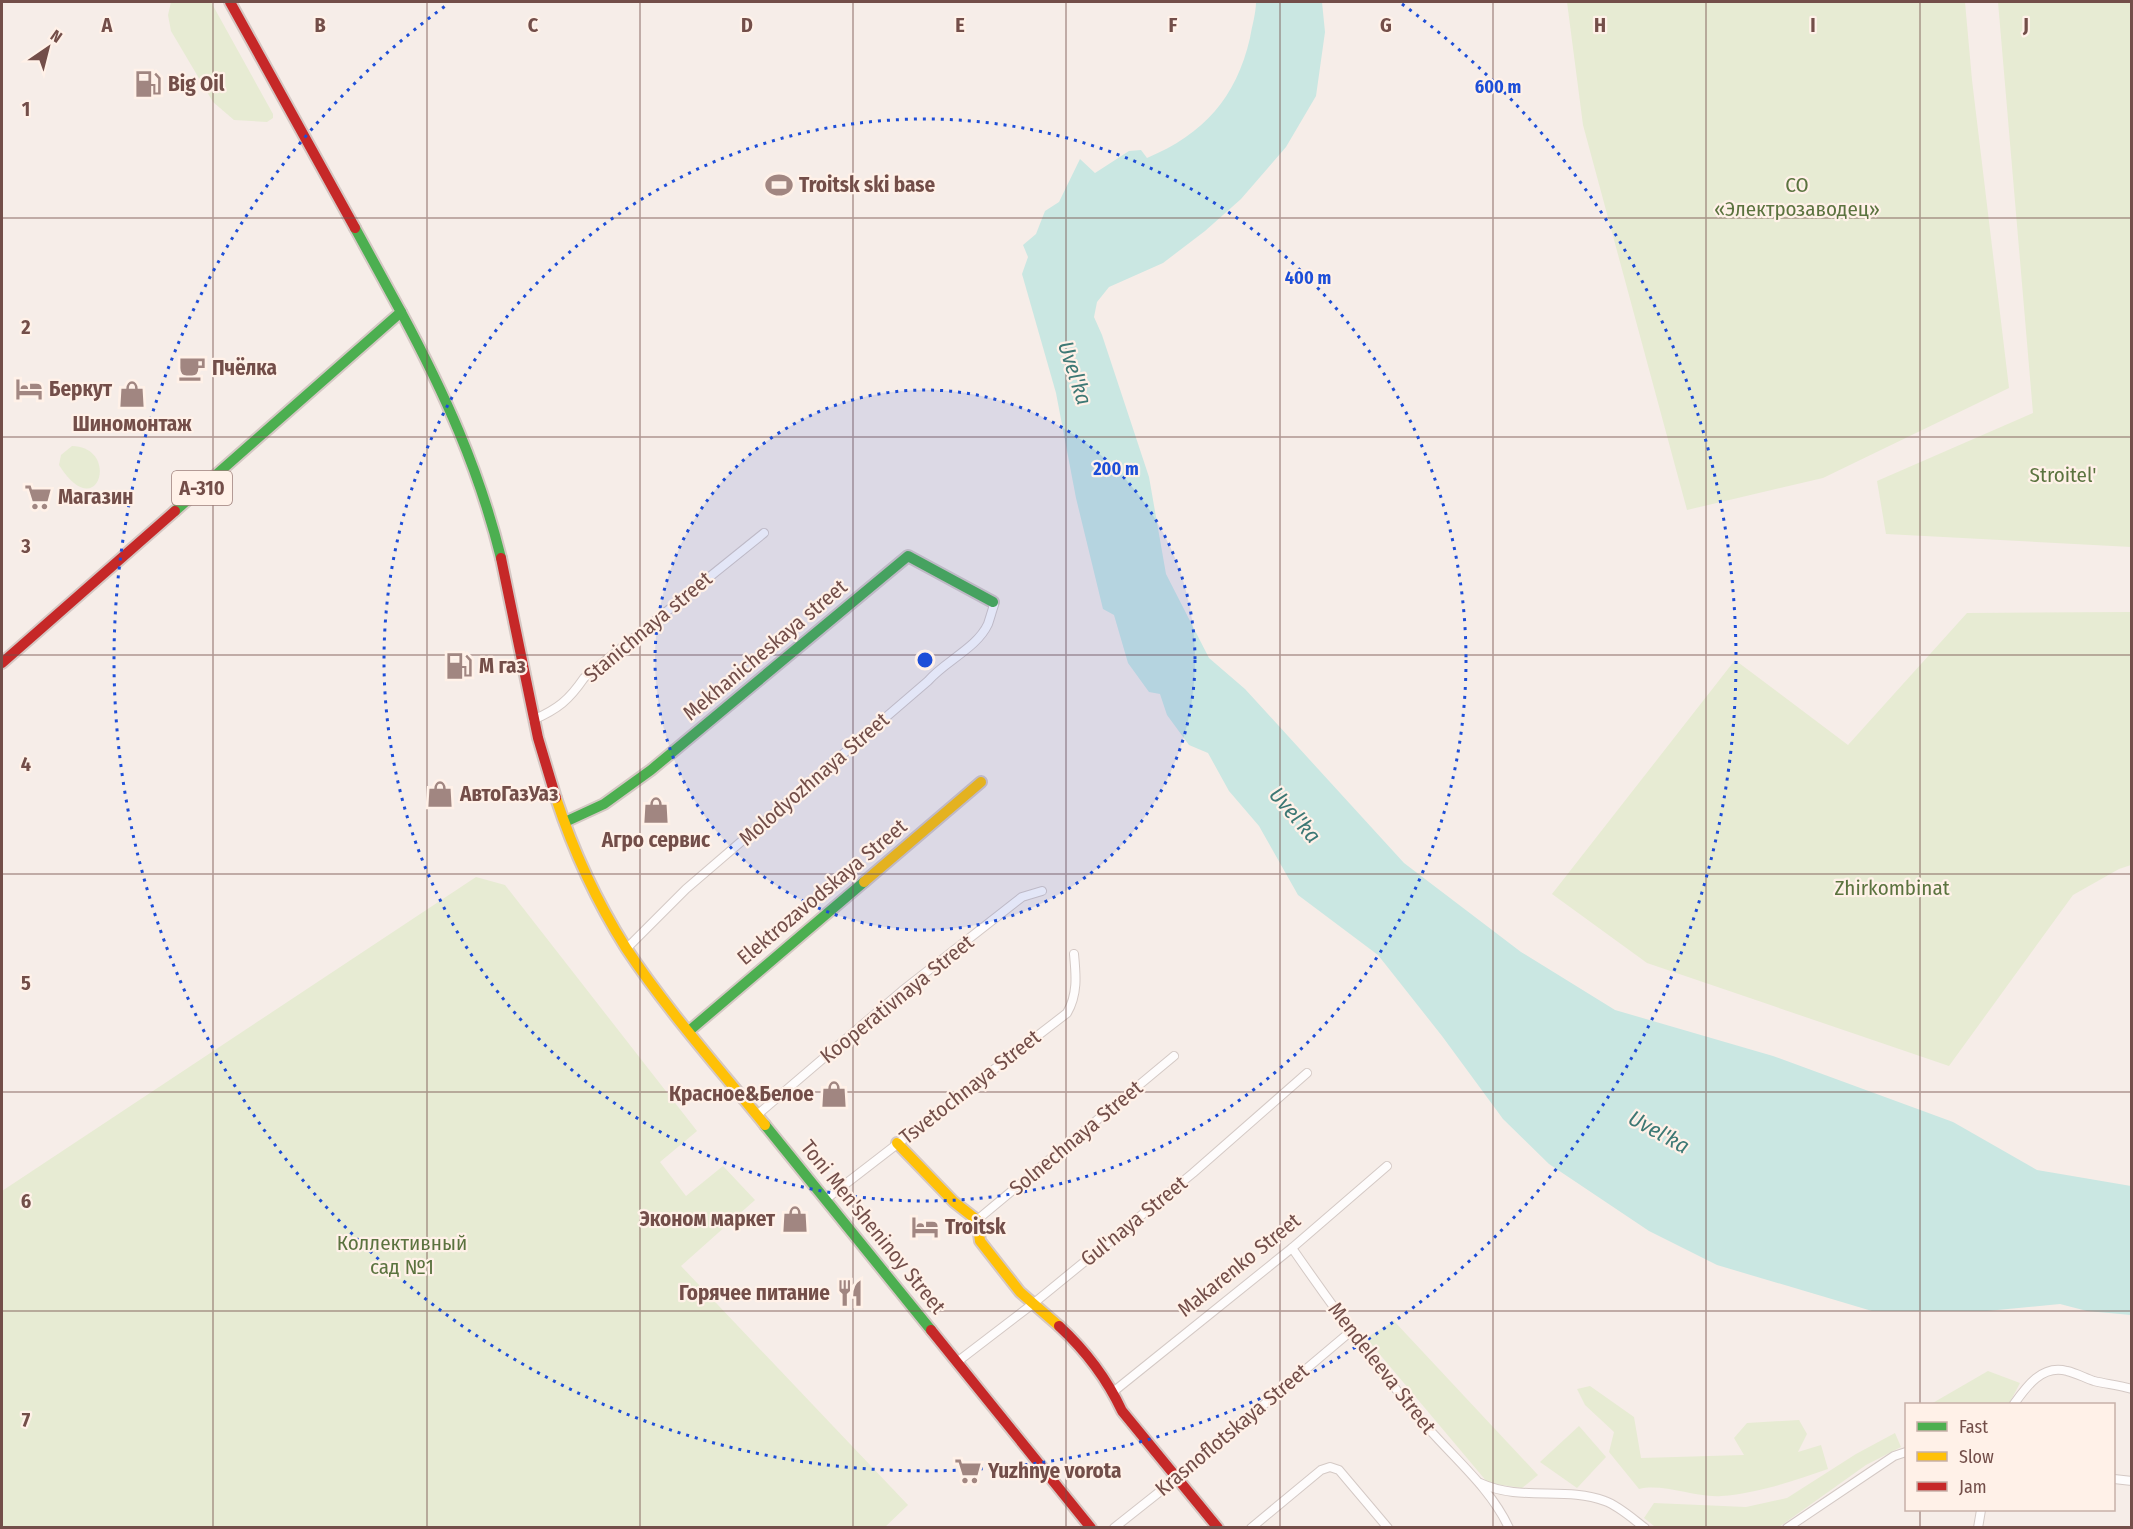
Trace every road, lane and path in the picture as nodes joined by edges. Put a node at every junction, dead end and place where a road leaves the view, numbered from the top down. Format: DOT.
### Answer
graph roads {
  1 [pos="230,2"];
  2 [pos="401,312"];
  3 [pos="764,533"];
  4 [pos="993,603"];
  5 [pos="2,663"];
  6 [pos="533,720"];
  7 [pos="981,782"];
  8 [pos="565,822"];
  9 [pos="1042,891"];
  10 [pos="627,948"];
  11 [pos="1074,954"];
  12 [pos="688,1031"];
  13 [pos="1174,1056"];
  14 [pos="1307,1073"];
  15 [pos="757,1115"];
  16 [pos="897,1143"];
  17 [pos="1387,1166"];
  18 [pos="826,1199"];
  19 [pos="977,1220"];
  20 [pos="1292,1248"];
  21 [pos="1034,1303"];
  22 [pos="1350,1332"];
  23 [pos="957,1362"];
  24 [pos="2132,1389"];
  25 [pos="1113,1392"];
  26 [pos="2015,1403"];
  27 [pos="1905,1452"];
  28 [pos="1177,1478"];
  29 [pos="2115,1479"];
  30 [pos="2132,1481"];
  31 [pos="1479,1482"];
  32 [pos="1981,1511"];
  33 [pos="1091,1527"];
  34 [pos="1114,1527"];
  35 [pos="1218,1527"];
  36 [pos="1251,1527"];
  37 [pos="1388,1527"];
  38 [pos="1509,1527"];
  39 [pos="1645,1527"];
  40 [pos="1787,1527"];
  41 [pos="1978,1527"];
  1 -- 2 [label="main road, Toni Men'sheninoy Street"];
  2 -- 5 [label="main road, А-310"];
  2 -- 6 [label="main road, Toni Men'sheninoy Street"];
  3 -- 6 [label="street, Stanichnaya street"];
  4 -- 8 [label="main road, Mekhanicheskaya street"];
  4 -- 10 [label="street, Molodyozhnaya Street"];
  6 -- 8 [label="main road, Toni Men'sheninoy Street"];
  7 -- 12 [label="main road, Elektrozavodskaya Street"];
  8 -- 10 [label="main road, Toni Men'sheninoy Street"];
  9 -- 15 [label="street, Kooperativnaya Street"];
  10 -- 12 [label="main road, Toni Men'sheninoy Street"];
  11 -- 16 [label="street, Tsvetochnaya Street"];
  12 -- 15 [label="main road, Toni Men'sheninoy Street"];
  13 -- 19 [label="street, Solnechnaya Street"];
  14 -- 21 [label="street, Gul'naya Street"];
  15 -- 18 [label="main road, Toni Men'sheninoy Street"];
  16 -- 18 [label="street, Tsvetochnaya Street"];
  16 -- 19 [label="main road"];
  17 -- 20 [label="street, Makarenko Street"];
  18 -- 23 [label="main road, Toni Men'sheninoy Street"];
  19 -- 21 [label="main road"];
  20 -- 22 [label="street, Mendeleeva Street"];
  20 -- 25 [label="street, Makarenko Street"];
  21 -- 23 [label="street, Gul'naya Street"];
  21 -- 25 [label="main road"];
  22 -- 28 [label="street, Krasnoflotskaya Street"];
  22 -- 31 [label="street, Mendeleeva Street"];
  23 -- 33 [label="main road, Toni Men'sheninoy Street"];
  24 -- 26 [label="street"];
  25 -- 28 [label="main road"];
  27 -- 40 [label="street"];
  28 -- 34 [label="street, Krasnoflotskaya Street"];
  28 -- 35 [label="main road"];
  29 -- 30 [label="street"];
  31 -- 38 [label="street, Mendeleeva Street"];
  31 -- 39 [label="street, Mendeleeva Street"];
  32 -- 41 [label="street"];
  36 -- 37 [label="street"];
}
